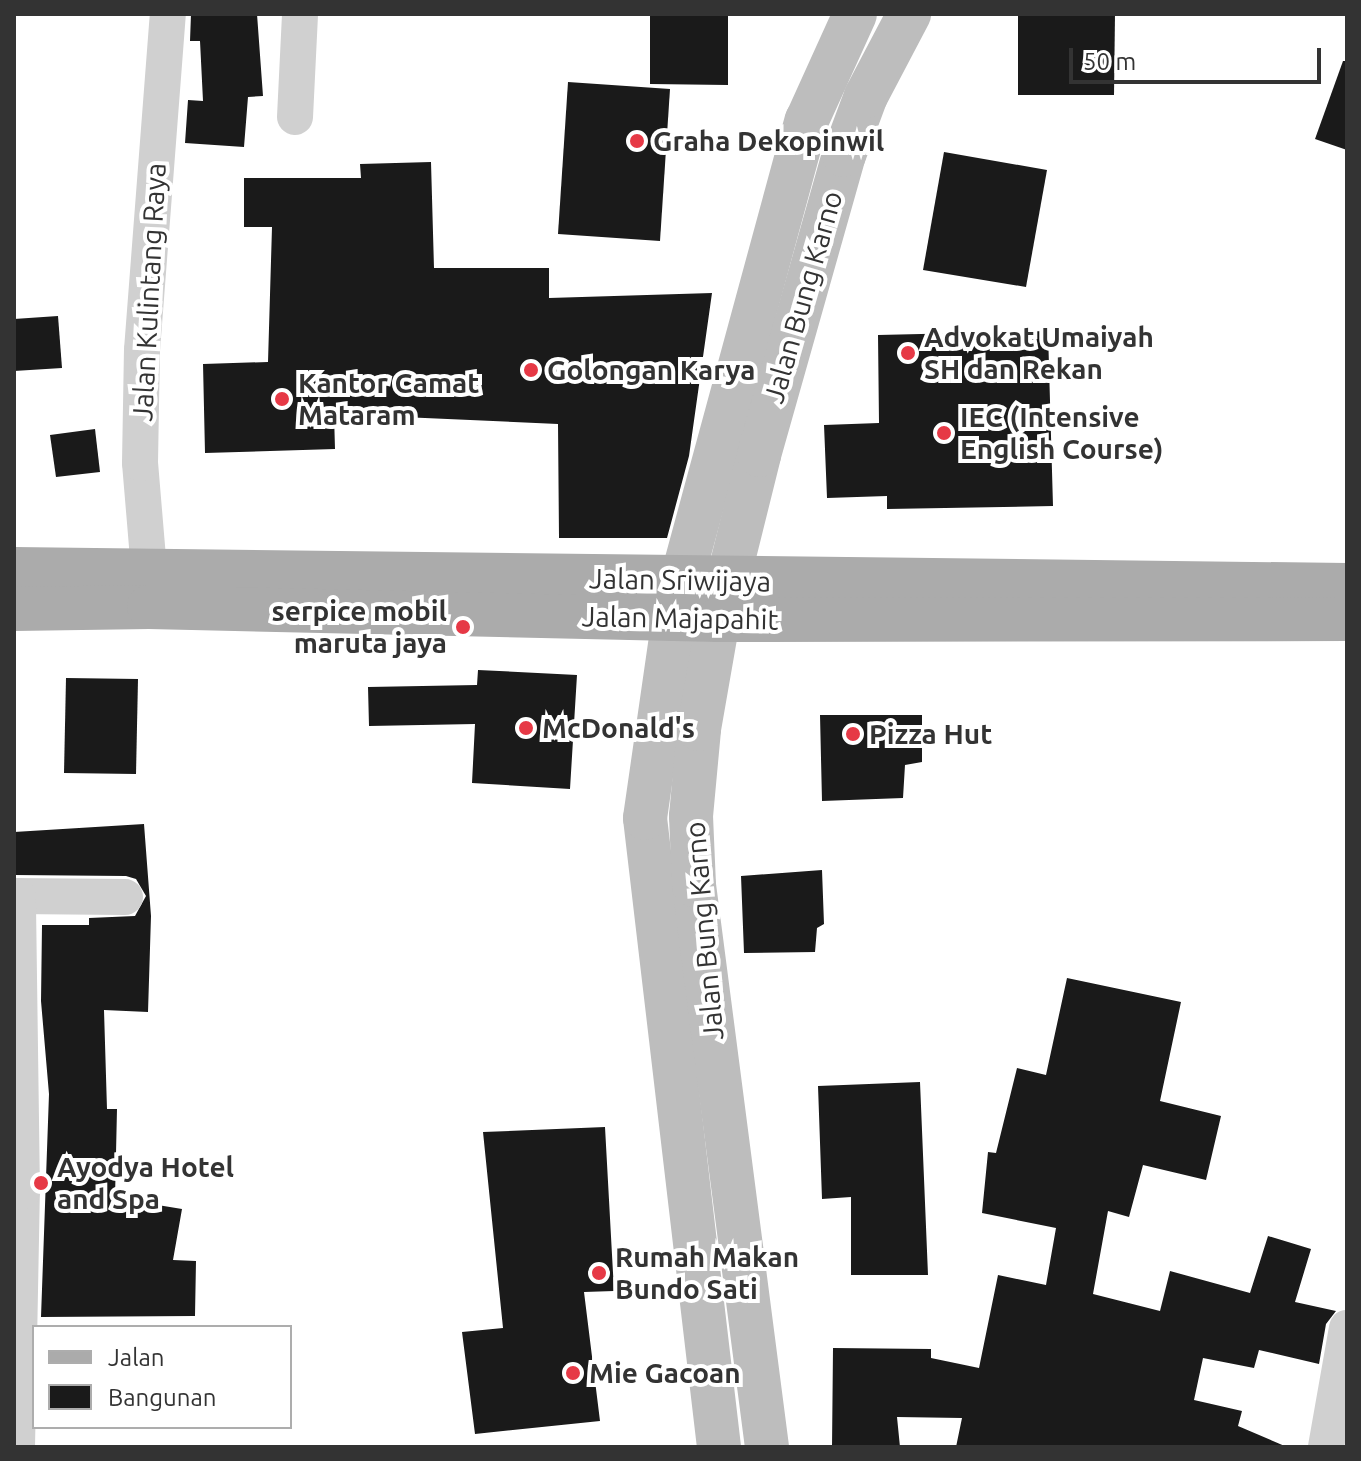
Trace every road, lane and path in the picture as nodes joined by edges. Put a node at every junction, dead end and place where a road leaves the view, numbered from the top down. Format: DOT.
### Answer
graph roads {
  1 [pos="168,14"];
  2 [pos="300,14"];
  3 [pos="852,18"];
  4 [pos="900,29"];
  5 [pos="295,117"];
  6 [pos="14,569"];
  7 [pos="149,570"];
  8 [pos="1347,585"];
  9 [pos="677,599"];
  10 [pos="723,600"];
  11 [pos="14,609"];
  12 [pos="1347,619"];
  13 [pos="16,896"];
  14 [pos="125,897"];
  15 [pos="1347,1328"];
  16 [pos="750,1333"];
  17 [pos="15,1334"];
  18 [pos="703,1337"];
  19 [pos="17,1447"];
  20 [pos="719,1447"];
  21 [pos="767,1447"];
  22 [pos="1326,1447"];
  1 -- 7 [label="street, Jalan Kulintang Raya"];
  2 -- 5 [label="street"];
  3 -- 4 [label="main road"];
  3 -- 9 [label="main road"];
  4 -- 10 [label="main road, Jalan Bung Karno"];
  6 -- 7 [label="main road, Jalan Sriwijaya"];
  7 -- 9 [label="main road, Jalan Sriwijaya"];
  8 -- 10 [label="main road, Jalan Sriwijaya"];
  9 -- 10 [label="main road, Jalan Sriwijaya"];
  9 -- 11 [label="main road, Jalan Majapahit"];
  9 -- 18 [label="main road"];
  10 -- 12 [label="main road, Jalan Majapahit"];
  10 -- 16 [label="main road, Jalan Bung Karno"];
  13 -- 14 [label="street"];
  13 -- 17 [label="street"];
  15 -- 22 [label="street"];
  16 -- 18 [label="main road"];
  16 -- 21 [label="main road, Jalan Bung Karno"];
  17 -- 19 [label="street"];
  18 -- 20 [label="main road"];
}
